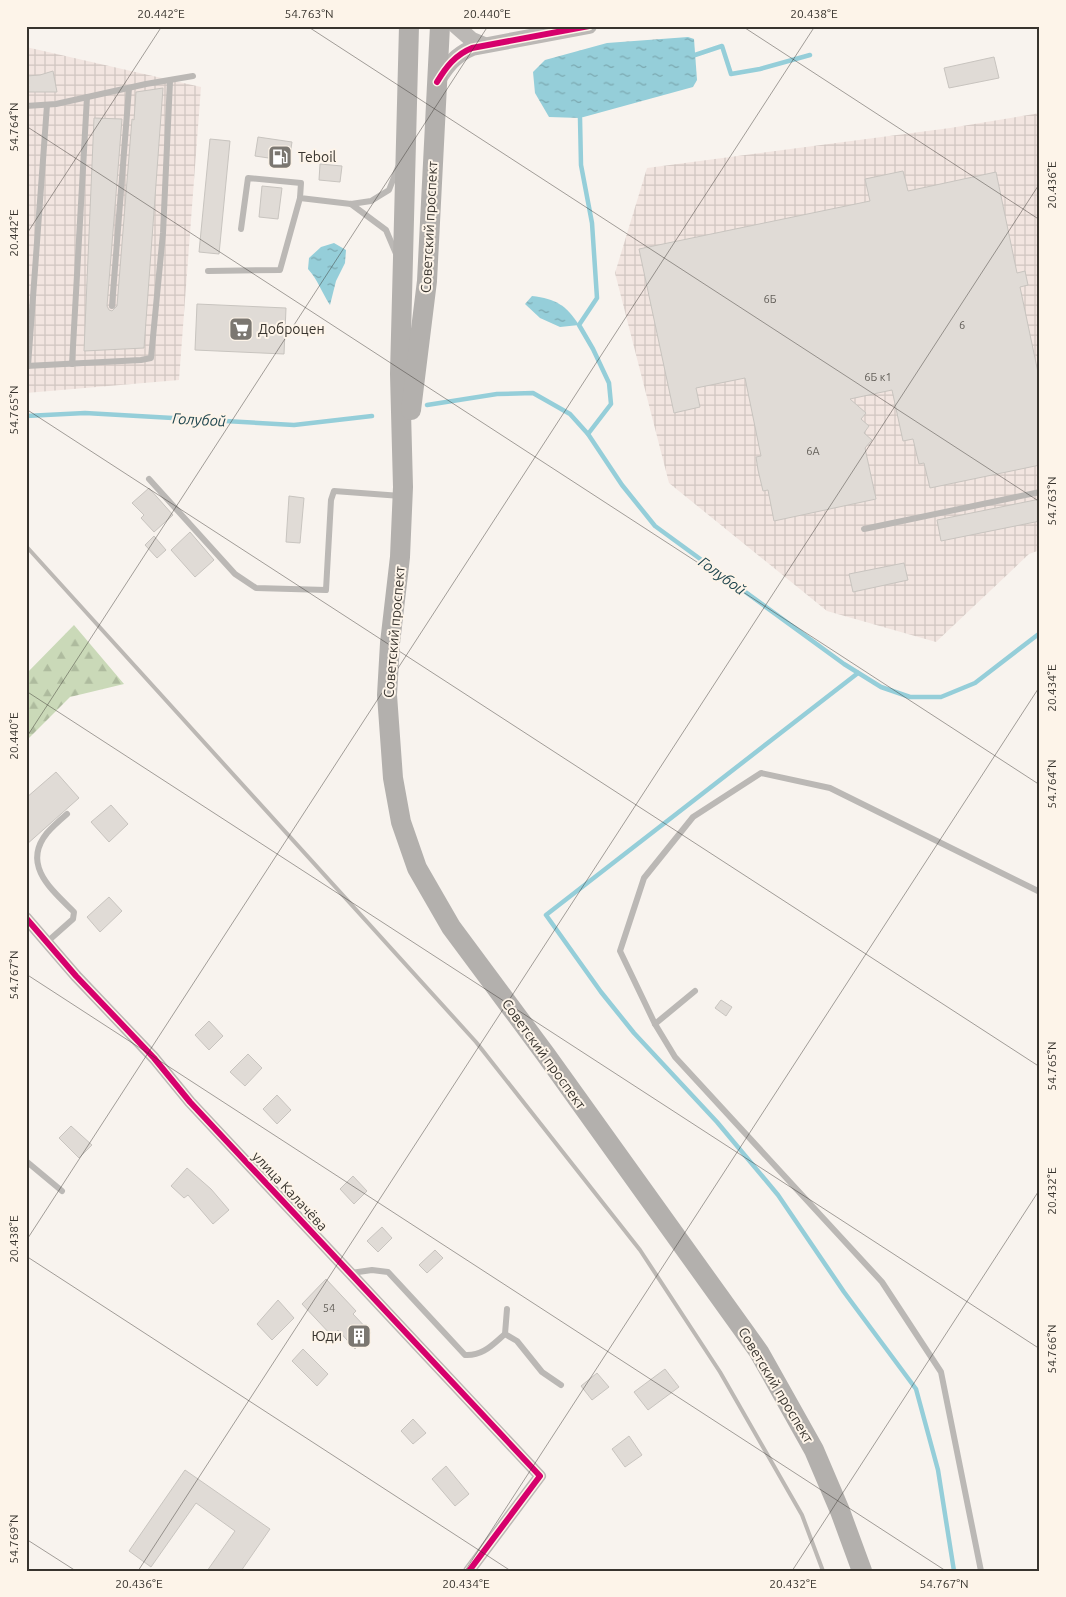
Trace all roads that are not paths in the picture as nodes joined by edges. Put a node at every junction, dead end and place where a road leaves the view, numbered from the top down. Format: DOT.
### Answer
graph roads {
  1 [pos="409,26"];
  2 [pos="440,26"];
  3 [pos="456,26"];
  4 [pos="589,26"];
  5 [pos="484,45"];
  6 [pos="193,76"];
  7 [pos="170,81"];
  8 [pos="436,82"];
  9 [pos="129,88"];
  10 [pos="87,97"];
  11 [pos="47,105"];
  12 [pos="26,106"];
  13 [pos="406,145"];
  14 [pos="300,198"];
  15 [pos="351,204"];
  16 [pos="242,229"];
  17 [pos="402,268"];
  18 [pos="208,271"];
  19 [pos="112,306"];
  20 [pos="72,364"];
  21 [pos="27,366"];
  22 [pos="149,479"];
  23 [pos="402,491"];
  24 [pos="1040,492"];
  25 [pos="864,529"];
  26 [pos="67,814"];
  27 [pos="1040,892"];
  28 [pos="26,918"];
  29 [pos="48,942"];
  30 [pos="696,991"];
  31 [pos="655,1024"];
  32 [pos="26,1161"];
  33 [pos="62,1191"];
  34 [pos="350,1274"];
  35 [pos="507,1309"];
  36 [pos="505,1334"];
  37 [pos="561,1385"];
  38 [pos="469,1571"];
  39 [pos="862,1571"];
  40 [pos="981,1571"];
  1 -- 13 [label="main road, Советский проспект"];
  2 -- 8 [label="main road, Советский проспект"];
  3 -- 5 [label="street"];
  4 -- 5 [label="street"];
  5 -- 8 [label="street"];
  6 -- 7 [label="lane"];
  7 -- 9 [label="lane"];
  7 -- 20 [label="lane"];
  8 -- 23 [label="main road, Советский проспект"];
  9 -- 10 [label="lane"];
  9 -- 19 [label="lane"];
  10 -- 11 [label="lane"];
  10 -- 20 [label="lane"];
  11 -- 12 [label="lane"];
  11 -- 21 [label="lane"];
  13 -- 15 [label="lane"];
  13 -- 17 [label="main road, Советский проспект"];
  14 -- 15 [label="lane"];
  14 -- 16 [label="lane"];
  14 -- 18 [label="lane"];
  15 -- 17 [label="lane"];
  17 -- 23 [label="main road, Советский проспект"];
  20 -- 21 [label="lane"];
  22 -- 23 [label="lane"];
  23 -- 39 [label="main road, Советский проспект"];
  24 -- 25 [label="lane"];
  26 -- 29 [label="lane"];
  27 -- 31 [label="lane"];
  28 -- 29 [label="street, улица Калачёва"];
  29 -- 34 [label="street, улица Калачёва"];
  30 -- 31 [label="lane"];
  31 -- 40 [label="lane"];
  32 -- 33 [label="lane"];
  34 -- 36 [label="lane"];
  34 -- 38 [label="street, улица Калачёва"];
  35 -- 36 [label="lane"];
  36 -- 37 [label="lane"];
}
